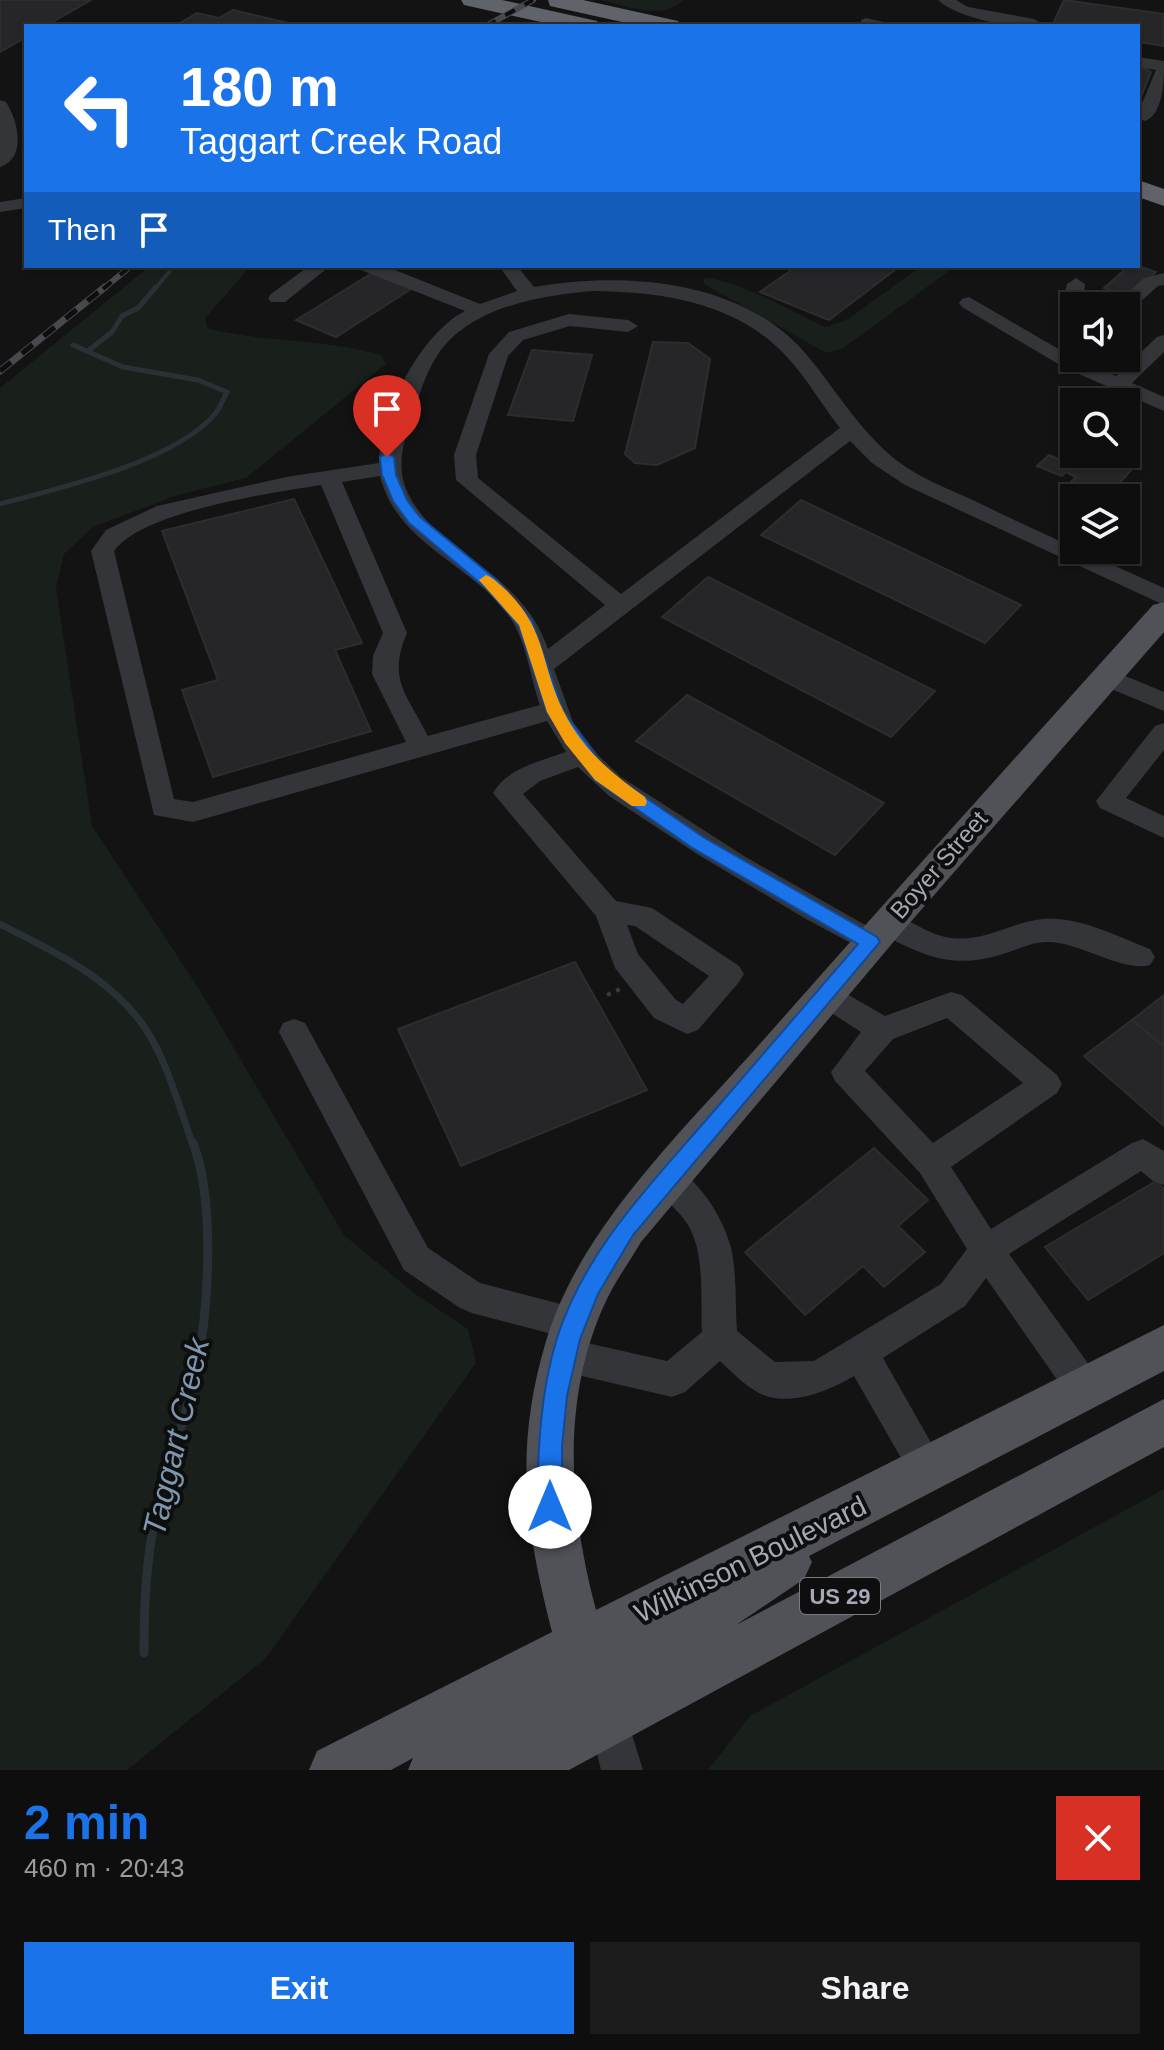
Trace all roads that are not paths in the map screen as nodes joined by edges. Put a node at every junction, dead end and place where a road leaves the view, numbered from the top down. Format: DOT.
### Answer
graph roads {
  1 [pos="472,0"];
  2 [pos="555,0"];
  3 [pos="945,0"];
  4 [pos="866,23"];
  5 [pos="580,24"];
  6 [pos="662,24"];
  7 [pos="872,24"];
  8 [pos="1034,24"];
  9 [pos="1140,62"];
  10 [pos="1164,68"];
  11 [pos="0,105"];
  12 [pos="1141,115"];
  13 [pos="1164,122"];
  14 [pos="0,162"];
  15 [pos="1140,165"];
  16 [pos="1164,173"];
  17 [pos="1140,189"];
  18 [pos="1164,198"];
  19 [pos="318,268"];
  20 [pos="373,268"];
  21 [pos="509,268"];
  22 [pos="585,276"];
  23 [pos="1164,279"];
  24 [pos="1076,284"];
  25 [pos="1075,292"];
  26 [pos="1140,292"];
  27 [pos="531,295"];
  28 [pos="278,298"];
  29 [pos="969,303"];
  30 [pos="482,312"];
  31 [pos="628,326"];
  32 [pos="1164,341"];
  33 [pos="1159,361"];
  34 [pos="1118,385"];
  35 [pos="1164,405"];
  36 [pos="849,431"];
  37 [pos="389,468"];
  38 [pos="329,478"];
  39 [pos="1164,597"];
  40 [pos="621,606"];
  41 [pos="1164,612"];
  42 [pos="542,666"];
  43 [pos="1106,677"];
  44 [pos="1164,702"];
  45 [pos="554,710"];
  46 [pos="1164,732"];
  47 [pos="421,747"];
  48 [pos="585,755"];
  49 [pos="1164,828"];
  50 [pos="608,911"];
  51 [pos="879,933"];
  52 [pos="1140,957"];
  53 [pos="826,994"];
  54 [pos="882,1030"];
  55 [pos="294,1032"];
  56 [pos="931,1163"];
  57 [pos="1164,1171"];
  58 [pos="667,1179"];
  59 [pos="986,1250"];
  60 [pos="570,1339"];
  61 [pos="720,1339"];
  62 [pos="1164,1347"];
  63 [pos="860,1353"];
  64 [pos="1085,1389"];
  65 [pos="1164,1422"];
  66 [pos="924,1474"];
  67 [pos="580,1643"];
  68 [pos="609,1720"];
  69 [pos="336,1770"];
  70 [pos="435,1770"];
  71 [pos="516,1770"];
  72 [pos="622,1770"];
  1 -- 5 [label="highway"];
  2 -- 6 [label="highway"];
  3 -- 8 [label="street"];
  4 -- 7 [label="street"];
  9 -- 10 [label="street"];
  10 -- 12 [label="street"];
  11 -- 14 [label="street"];
  12 -- 13 [label="street"];
  15 -- 16 [label="highway"];
  17 -- 18 [label="highway"];
  19 -- 28 [label="street"];
  20 -- 30 [label="street"];
  21 -- 27 [label="street"];
  22 -- 27 [label="street"];
  22 -- 36 [label="street"];
  23 -- 26 [label="street"];
  24 -- 25 [label="street"];
  27 -- 30 [label="street"];
  29 -- 34 [label="street"];
  30 -- 37 [label="street"];
  31 -- 40 [label="street"];
  32 -- 33 [label="street"];
  33 -- 34 [label="street"];
  34 -- 35 [label="street"];
  36 -- 39 [label="street"];
  36 -- 40 [label="street"];
  37 -- 38 [label="street"];
  37 -- 42 [label="street"];
  38 -- 47 [label="street"];
  38 -- 47 [label="street"];
  40 -- 42 [label="street"];
  41 -- 43 [label="main road, Boyer Street"];
  42 -- 45 [label="street"];
  43 -- 44 [label="street"];
  43 -- 51 [label="main road, Boyer Street"];
  45 -- 47 [label="street"];
  45 -- 48 [label="street"];
  46 -- 49 [label="street"];
  48 -- 50 [label="street"];
  48 -- 51 [label="street"];
  51 -- 52 [label="street"];
  51 -- 53 [label="main road, Boyer Street"];
  53 -- 54 [label="street"];
  53 -- 58 [label="main road, Boyer Street"];
  54 -- 56 [label="street"];
  54 -- 56 [label="street"];
  55 -- 60 [label="street"];
  56 -- 59 [label="street"];
  57 -- 59 [label="street"];
  58 -- 60 [label="main road, Boyer Street"];
  58 -- 61 [label="street"];
  59 -- 63 [label="street"];
  59 -- 64 [label="street"];
  60 -- 61 [label="street"];
  60 -- 67 [label="main road, Boyer Street"];
  61 -- 63 [label="street"];
  62 -- 64 [label="main road, Wilkinson Boulevard"];
  63 -- 66 [label="street"];
  64 -- 66 [label="main road, Wilkinson Boulevard"];
  65 -- 68 [label="main road, US 29"];
  66 -- 67 [label="main road, Wilkinson Boulevard"];
  66 -- 68 [label="main road"];
  67 -- 69 [label="main road, Wilkinson Boulevard"];
  67 -- 70 [label="main road"];
  68 -- 71 [label="main road, US 29"];
  68 -- 72 [label="street"];
}
